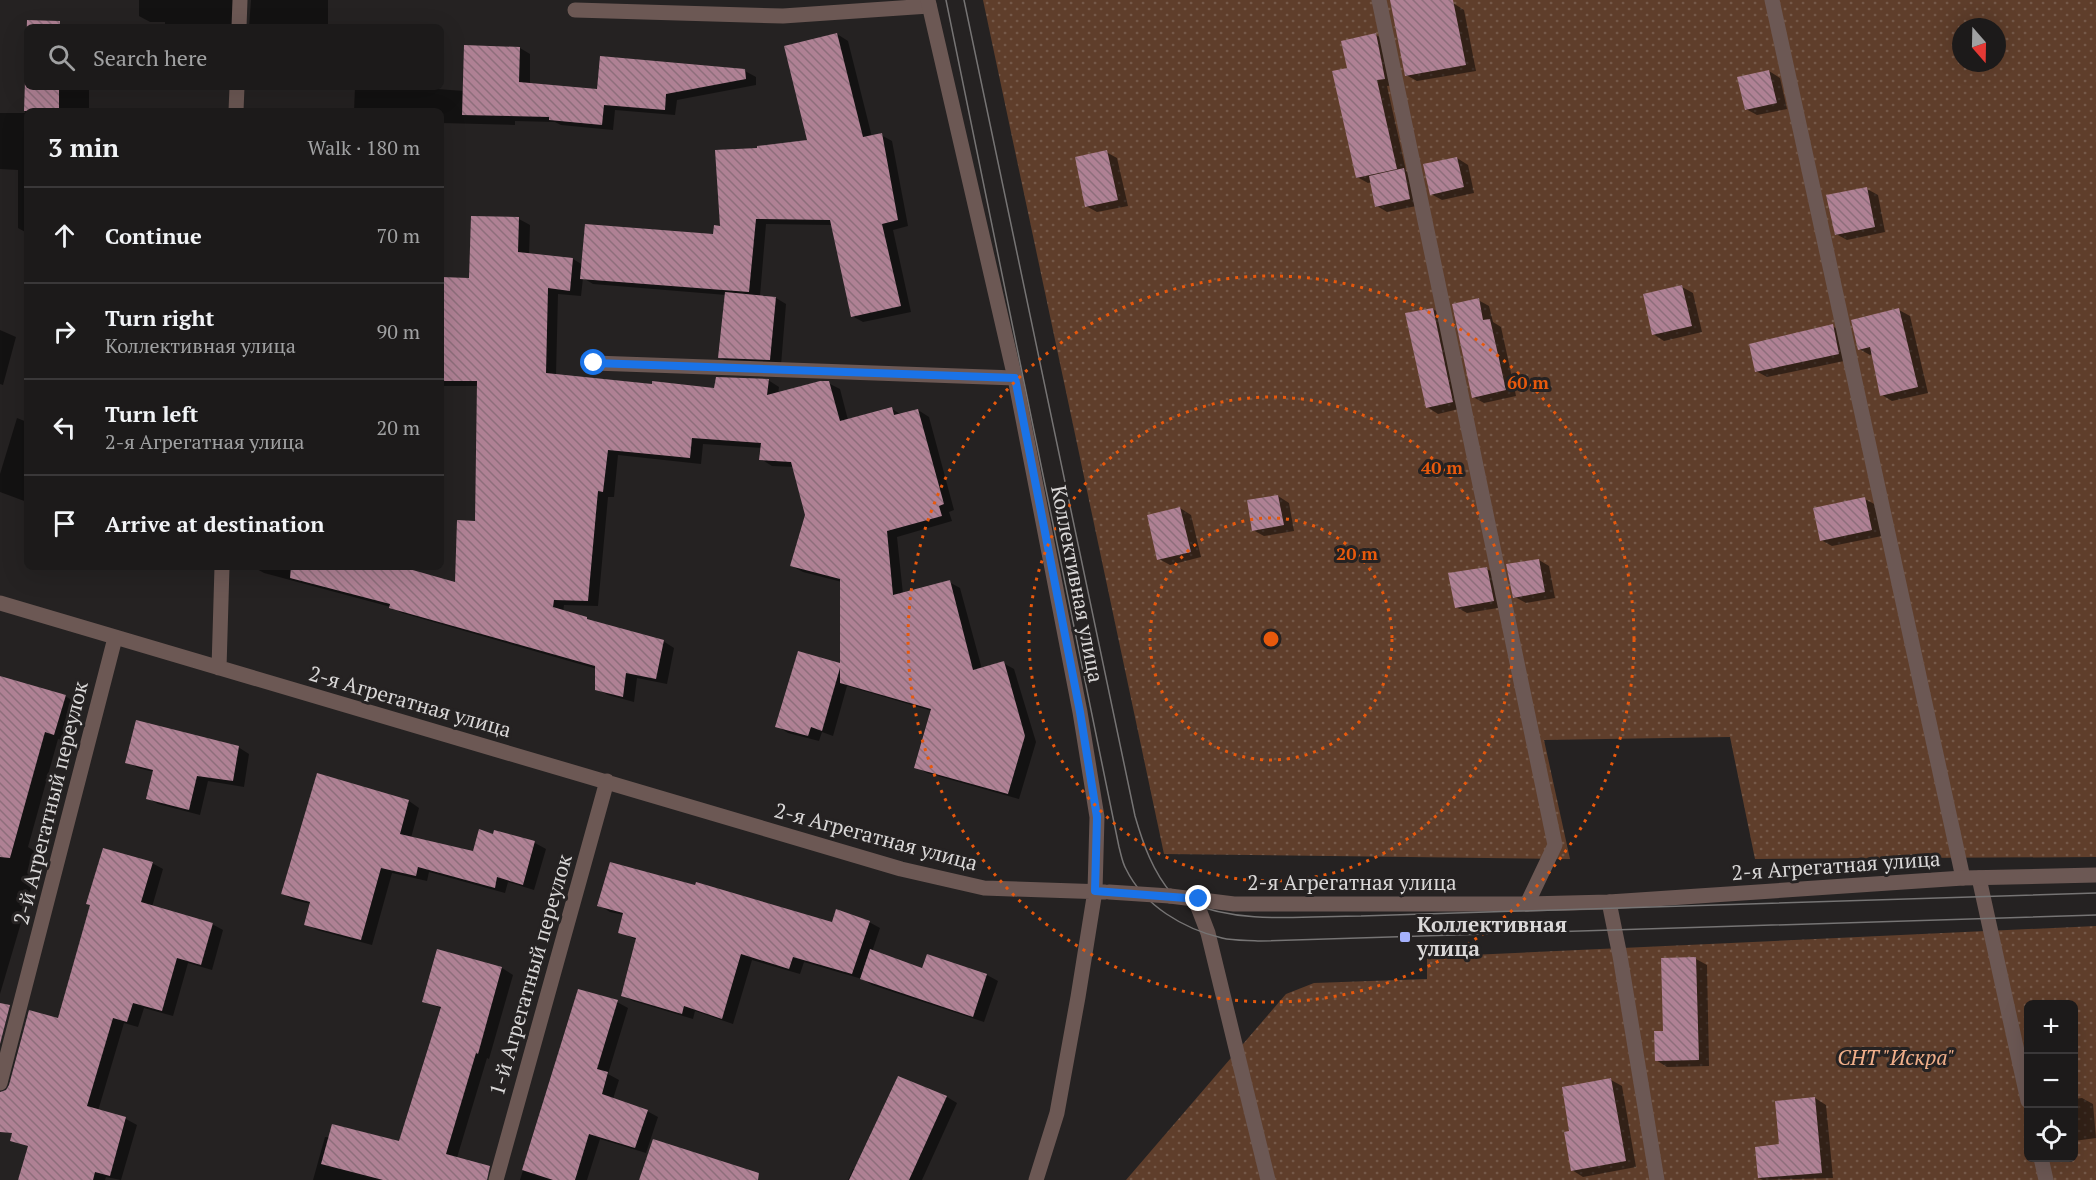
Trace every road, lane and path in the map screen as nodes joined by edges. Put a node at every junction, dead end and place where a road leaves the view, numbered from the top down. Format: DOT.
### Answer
graph roads {
  1 [pos="240,0"];
  2 [pos="1379,0"];
  3 [pos="1772,0"];
  4 [pos="928,3"];
  5 [pos="575,10"];
  6 [pos="239,24"];
  7 [pos="237,90"];
  8 [pos="236,108"];
  9 [pos="594,363"];
  10 [pos="1015,378"];
  11 [pos="222,570"];
  12 [pos="0,603"];
  13 [pos="115,638"];
  14 [pos="219,668"];
  15 [pos="607,781"];
  16 [pos="2096,875"];
  17 [pos="1963,878"];
  18 [pos="1979,878"];
  19 [pos="1102,892"];
  20 [pos="1199,899"];
  21 [pos="1609,902"];
  22 [pos="1527,904"];
  23 [pos="0,1083"];
  24 [pos="2024,1083"];
  25 [pos="2042,1162"];
  26 [pos="496,1180"];
  27 [pos="1036,1180"];
  28 [pos="1268,1180"];
  29 [pos="1658,1180"];
  30 [pos="2046,1180"];
  1 -- 6 [label="street"];
  2 -- 22 [label="street"];
  3 -- 17 [label="street"];
  4 -- 5 [label="street"];
  4 -- 10 [label="street, Коллективная улица"];
  7 -- 8 [label="street"];
  9 -- 10 [label="street"];
  10 -- 19 [label="street, Коллективная улица"];
  11 -- 14 [label="street"];
  12 -- 13 [label="street, 2-я Агрегатная улица"];
  13 -- 14 [label="street, 2-я Агрегатная улица"];
  13 -- 23 [label="street, 2-й Агрегатный переулок"];
  14 -- 15 [label="street, 2-я Агрегатная улица"];
  15 -- 19 [label="street, 2-я Агрегатная улица"];
  15 -- 26 [label="street, 1-й Агрегатный переулок"];
  16 -- 18 [label="street, 2-я Агрегатная улица"];
  17 -- 18 [label="street, 2-я Агрегатная улица"];
  17 -- 21 [label="street, 2-я Агрегатная улица"];
  18 -- 24 [label="street"];
  19 -- 20 [label="street, 2-я Агрегатная улица, bridge"];
  19 -- 27 [label="street, Коллективная улица"];
  20 -- 22 [label="street, 2-я Агрегатная улица"];
  20 -- 28 [label="street"];
  21 -- 22 [label="street, 2-я Агрегатная улица"];
  21 -- 29 [label="street"];
  25 -- 30 [label="street"];
}
